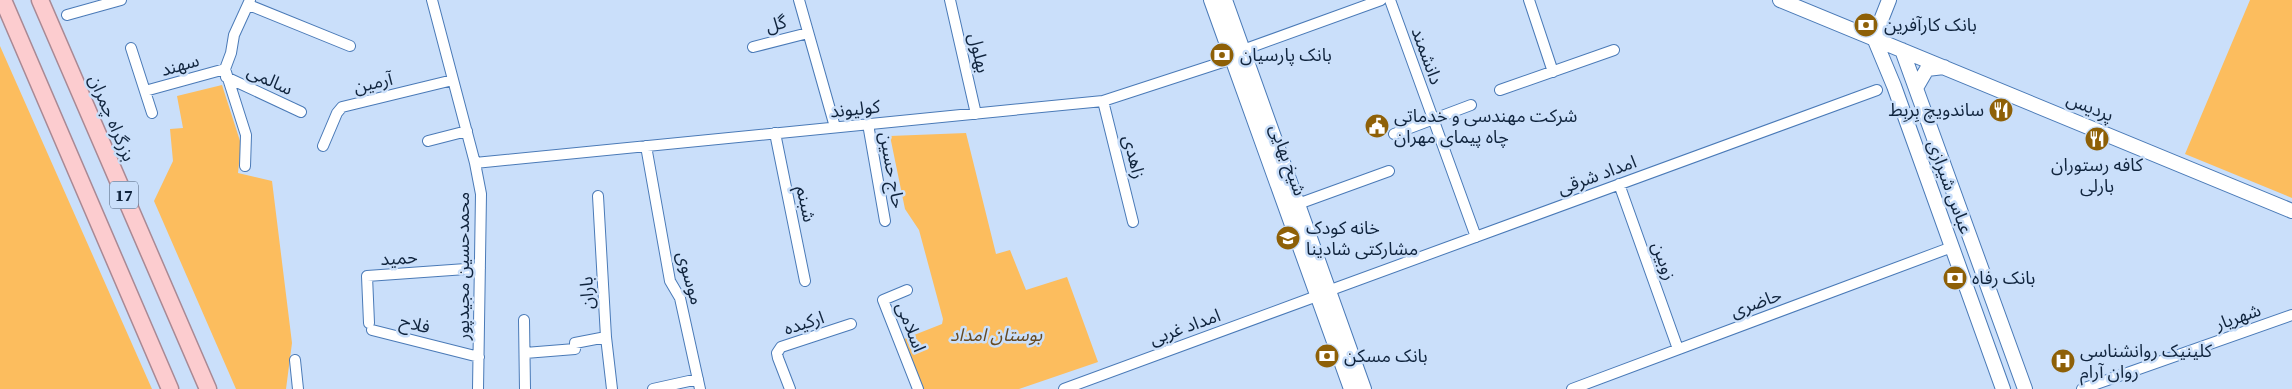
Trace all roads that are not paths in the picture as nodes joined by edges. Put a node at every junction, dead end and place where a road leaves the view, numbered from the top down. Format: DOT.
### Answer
graph roads {
  1 [pos="3,0"];
  2 [pos="40,0"];
  3 [pos="121,0"];
  4 [pos="432,0"];
  5 [pos="799,0"];
  6 [pos="950,0"];
  7 [pos="1210,0"];
  8 [pos="1226,0"];
  9 [pos="1381,0"];
  10 [pos="1390,0"];
  11 [pos="1529,0"];
  12 [pos="1780,0"];
  13 [pos="1890,0"];
  14 [pos="250,3"];
  15 [pos="67,15"];
  16 [pos="808,33"];
  17 [pos="1874,38"];
  18 [pos="350,46"];
  19 [pos="753,47"];
  20 [pos="131,48"];
  21 [pos="1243,50"];
  22 [pos="1614,50"];
  23 [pos="1902,50"];
  24 [pos="1232,59"];
  25 [pos="1947,68"];
  26 [pos="1553,72"];
  27 [pos="225,73"];
  28 [pos="454,80"];
  29 [pos="1916,88"];
  30 [pos="1500,90"];
  31 [pos="1877,90"];
  32 [pos="145,92"];
  33 [pos="1103,101"];
  34 [pos="1471,105"];
  35 [pos="301,112"];
  36 [pos="152,113"];
  37 [pos="976,114"];
  38 [pos="1433,119"];
  39 [pos="868,124"];
  40 [pos="1263,127"];
  41 [pos="835,128"];
  42 [pos="467,131"];
  43 [pos="775,133"];
  44 [pos="1394,134"];
  45 [pos="428,141"];
  46 [pos="323,146"];
  47 [pos="646,146"];
  48 [pos="475,163"];
  49 [pos="245,166"];
  50 [pos="1389,171"];
  51 [pos="1619,184"];
  52 [pos="598,196"];
  53 [pos="1298,204"];
  54 [pos="2292,211"];
  55 [pos="885,221"];
  56 [pos="1133,222"];
  57 [pos="1476,237"];
  58 [pos="1952,247"];
  59 [pos="480,268"];
  60 [pos="805,281"];
  61 [pos="906,290"];
  62 [pos="1323,293"];
  63 [pos="2292,315"];
  64 [pos="524,320"];
  65 [pos="851,324"];
  66 [pos="371,327"];
  67 [pos="606,337"];
  68 [pos="1678,349"];
  69 [pos="525,353"];
  70 [pos="479,357"];
  71 [pos="295,360"];
  72 [pos="699,384"];
  73 [pos="170,389"];
  74 [pos="208,389"];
  75 [pos="298,389"];
  76 [pos="478,389"];
  77 [pos="525,389"];
  78 [pos="612,389"];
  79 [pos="653,389"];
  80 [pos="790,389"];
  81 [pos="918,389"];
  82 [pos="1064,389"];
  83 [pos="1350,389"];
  84 [pos="1364,389"];
  85 [pos="1572,389"];
  86 [pos="2003,389"];
  87 [pos="2025,389"];
  88 [pos="2082,389"];
  1 -- 73 [label="highway, 17"];
  2 -- 74 [label="highway, بزرگراه چمران / 17"];
  3 -- 15 [label="street"];
  4 -- 28 [label="street, محمدحسین مجیدپور"];
  5 -- 16 [label="street"];
  6 -- 37 [label="street, بهلول"];
  7 -- 24 [label="main road, شیخ بهایی"];
  8 -- 21 [label="main road, شیخ بهایی"];
  9 -- 21 [label="street"];
  10 -- 38 [label="street, دانشمند"];
  11 -- 26 [label="street"];
  12 -- 17 [label="main road, پردیس"];
  13 -- 17 [label="main road"];
  14 -- 18 [label="street"];
  14 -- 27 [label="street"];
  16 -- 19 [label="street, گل"];
  16 -- 41 [label="street"];
  17 -- 23 [label="main road, پردیس"];
  17 -- 58 [label="main road, عباس شیرازی"];
  20 -- 32 [label="street, سهند"];
  21 -- 40 [label="main road, شیخ بهایی"];
  22 -- 26 [label="street"];
  23 -- 25 [label="main road, پردیس"];
  23 -- 29 [label="main road, عباس شیرازی"];
  24 -- 33 [label="street, کولیوند"];
  24 -- 40 [label="main road, شیخ بهایی"];
  25 -- 29 [label="main road"];
  25 -- 54 [label="main road, پردیس"];
  26 -- 30 [label="street"];
  27 -- 32 [label="street, سهند"];
  27 -- 35 [label="street, سالمی"];
  27 -- 49 [label="street"];
  28 -- 42 [label="street, محمدحسین مجیدپور"];
  28 -- 46 [label="street, آرمین"];
  29 -- 87 [label="main road, عباس شیرازی"];
  31 -- 51 [label="street, امداد شرقی"];
  32 -- 36 [label="street, سهند"];
  33 -- 37 [label="street, کولیوند"];
  33 -- 56 [label="street, زاهدی"];
  34 -- 38 [label="street"];
  37 -- 39 [label="street, کولیوند"];
  38 -- 44 [label="street"];
  38 -- 57 [label="street, دانشمند"];
  39 -- 41 [label="street, کولیوند"];
  39 -- 55 [label="street, حاج حسین"];
  40 -- 53 [label="main road, شیخ بهایی"];
  40 -- 62 [label="main road, شیخ بهایی"];
  41 -- 43 [label="street, کولیوند"];
  42 -- 45 [label="street"];
  42 -- 48 [label="street, محمدحسین مجیدپور"];
  43 -- 47 [label="street, کولیوند"];
  43 -- 60 [label="street, شبنم"];
  47 -- 48 [label="street, کولیوند"];
  47 -- 72 [label="street, موسوی"];
  48 -- 59 [label="street, محمدحسین مجیدپور"];
  50 -- 53 [label="street"];
  51 -- 57 [label="street, امداد شرقی"];
  51 -- 68 [label="street, زوبین"];
  52 -- 67 [label="street, باران"];
  53 -- 62 [label="main road, شیخ بهایی"];
  57 -- 62 [label="street, امداد شرقی"];
  58 -- 68 [label="street, حاضری"];
  58 -- 86 [label="main road, عباس شیرازی"];
  59 -- 66 [label="street, حمید"];
  59 -- 70 [label="street, محمدحسین مجیدپور"];
  61 -- 81 [label="street, اسلامی"];
  62 -- 82 [label="street, امداد غربی"];
  62 -- 83 [label="main road, شیخ بهایی"];
  62 -- 84 [label="main road, شیخ بهایی"];
  63 -- 88 [label="street, شهریار"];
  64 -- 69 [label="street"];
  65 -- 80 [label="street, ارکیده"];
  66 -- 70 [label="street, فلاح"];
  67 -- 69 [label="street"];
  67 -- 78 [label="street, باران"];
  68 -- 85 [label="street, حاضری"];
  69 -- 77 [label="street"];
  70 -- 76 [label="street, محمدحسین مجیدپور"];
  71 -- 75 [label="street"];
  72 -- 79 [label="street"];
}
